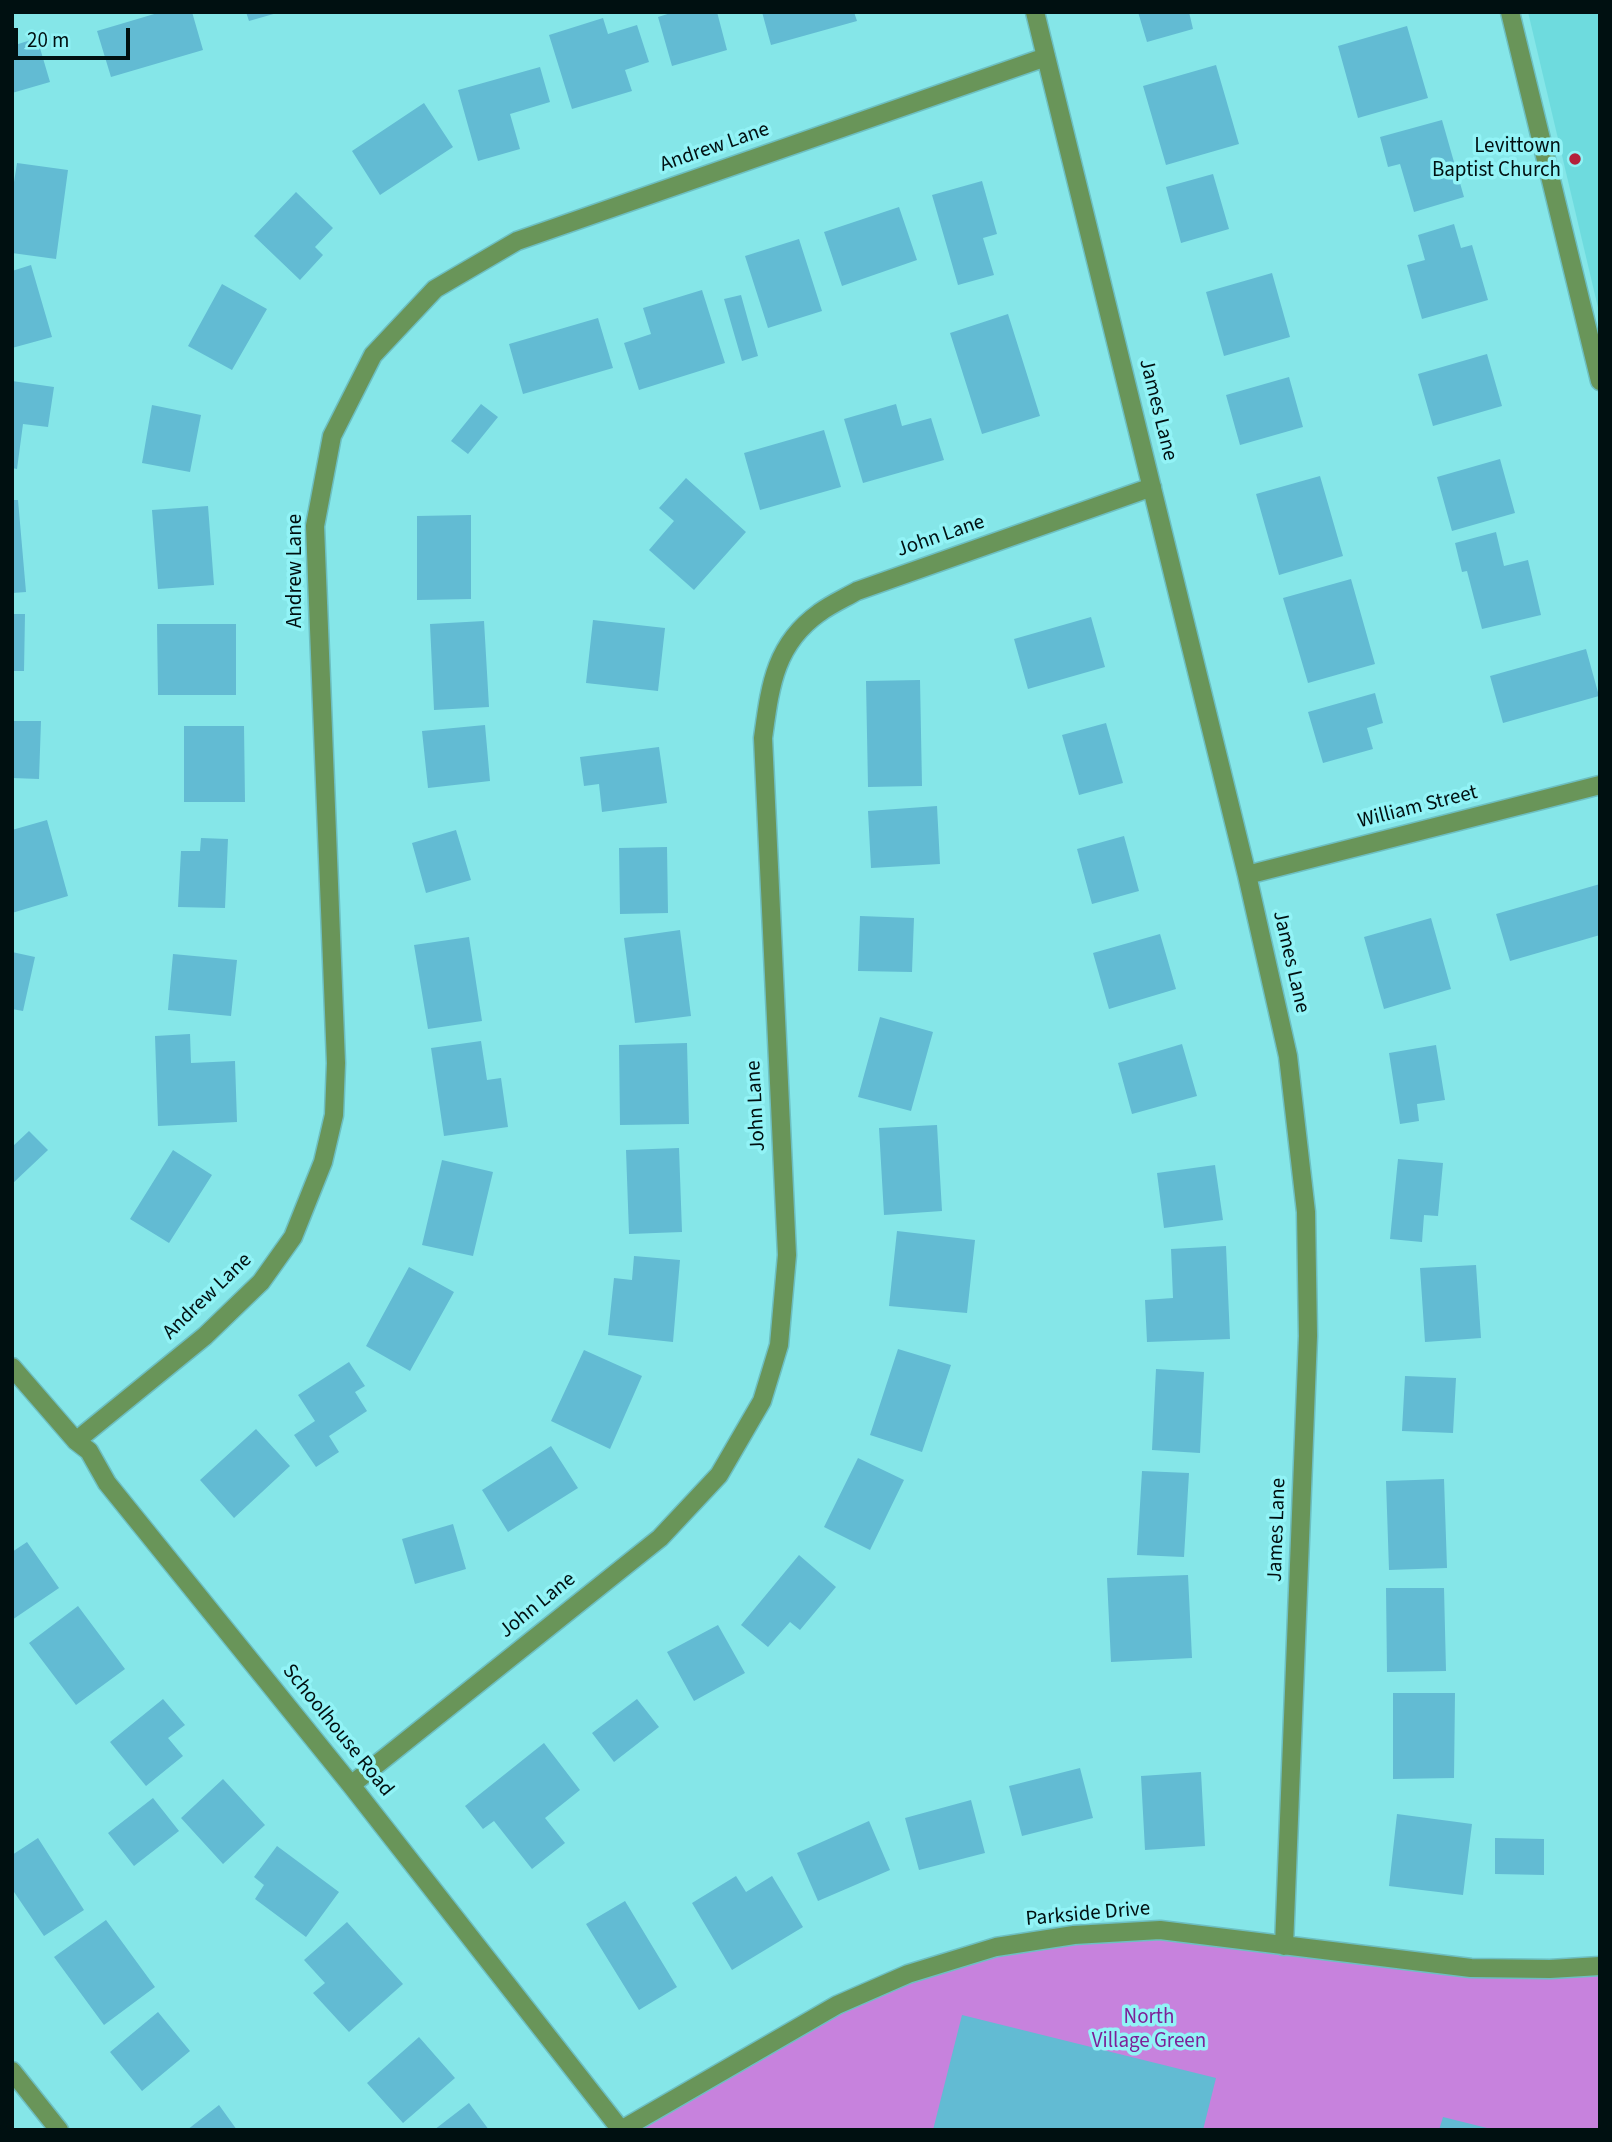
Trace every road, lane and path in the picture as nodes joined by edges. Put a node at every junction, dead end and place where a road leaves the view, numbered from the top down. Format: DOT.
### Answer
graph roads {
  1 [pos="1035,12"];
  2 [pos="1510,12"];
  3 [pos="1046,57"];
  4 [pos="1600,381"];
  5 [pos="1152,487"];
  6 [pos="1600,785"];
  7 [pos="1247,875"];
  8 [pos="12,1367"];
  9 [pos="76,1441"];
  10 [pos="351,1785"];
  11 [pos="1284,1946"];
  12 [pos="1600,1966"];
  13 [pos="12,2071"];
  14 [pos="59,2130"];
  15 [pos="621,2130"];
  1 -- 3 [label="street, James Lane"];
  2 -- 4 [label="street"];
  3 -- 5 [label="street, James Lane"];
  3 -- 9 [label="street, Andrew Lane"];
  5 -- 7 [label="street, James Lane"];
  5 -- 10 [label="street, John Lane"];
  6 -- 7 [label="street, William Street"];
  7 -- 11 [label="street, James Lane"];
  8 -- 9 [label="street, Schoolhouse Road"];
  9 -- 10 [label="street, Schoolhouse Road"];
  10 -- 15 [label="street, Schoolhouse Road"];
  11 -- 12 [label="street, Parkside Drive"];
  11 -- 15 [label="street, Parkside Drive"];
  13 -- 14 [label="street"];
}
